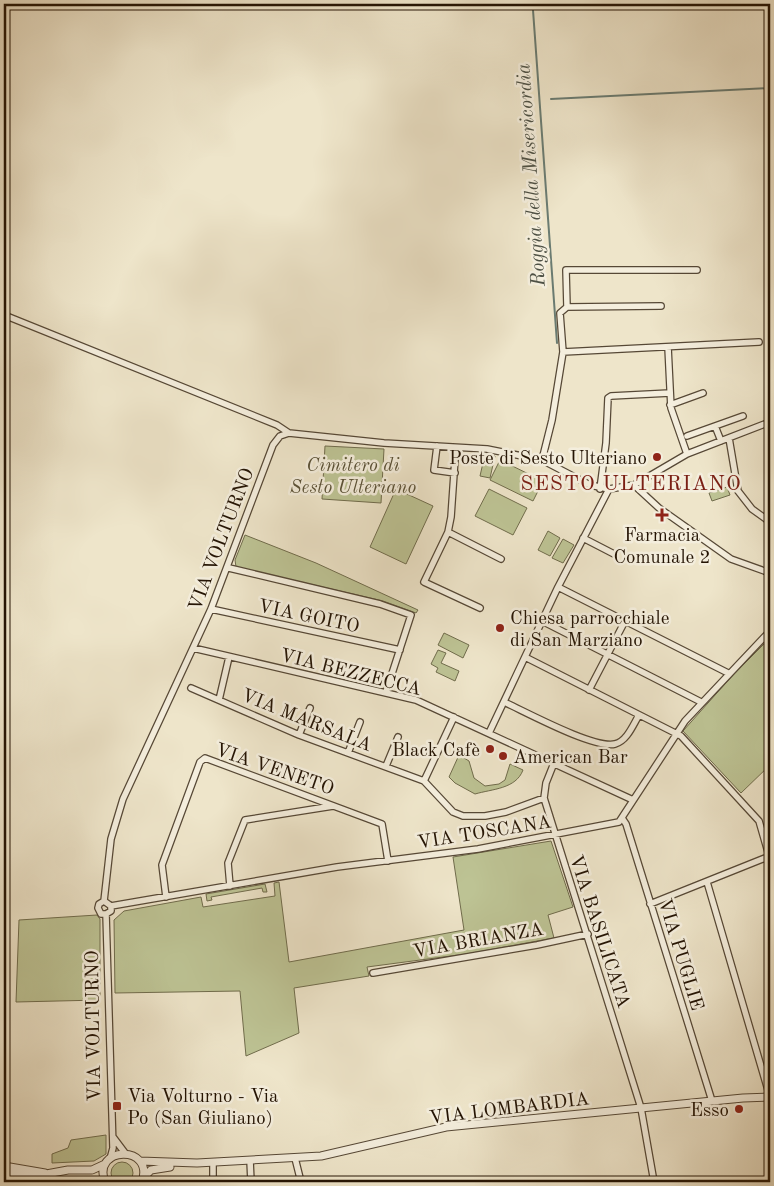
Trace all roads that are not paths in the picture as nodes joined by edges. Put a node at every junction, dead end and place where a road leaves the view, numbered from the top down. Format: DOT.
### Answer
graph roads {
  1 [pos="697,270"];
  2 [pos="661,306"];
  3 [pos="567,307"];
  4 [pos="4,315"];
  5 [pos="759,342"];
  6 [pos="668,347"];
  7 [pos="564,352"];
  8 [pos="670,393"];
  9 [pos="703,393"];
  10 [pos="670,405"];
  11 [pos="743,416"];
  12 [pos="770,422"];
  13 [pos="715,426"];
  14 [pos="289,433"];
  15 [pos="687,436"];
  16 [pos="729,438"];
  17 [pos="721,441"];
  18 [pos="437,446"];
  19 [pos="687,454"];
  20 [pos="455,459"];
  21 [pos="542,460"];
  22 [pos="454,473"];
  23 [pos="634,485"];
  24 [pos="600,489"];
  25 [pos="610,489"];
  26 [pos="770,522"];
  27 [pos="448,532"];
  28 [pos="583,538"];
  29 [pos="614,554"];
  30 [pos="501,559"];
  31 [pos="228,568"];
  32 [pos="770,572"];
  33 [pos="558,586"];
  34 [pos="480,608"];
  35 [pos="211,609"];
  36 [pos="542,621"];
  37 [pos="625,621"];
  38 [pos="770,631"];
  39 [pos="193,648"];
  40 [pos="400,650"];
  41 [pos="607,654"];
  42 [pos="229,657"];
  43 [pos="525,657"];
  44 [pos="728,673"];
  45 [pos="191,688"];
  46 [pos="589,690"];
  47 [pos="386,692"];
  48 [pos="219,700"];
  49 [pos="504,702"];
  50 [pos="701,702"];
  51 [pos="310,708"];
  52 [pos="639,715"];
  53 [pos="454,717"];
  54 [pos="360,722"];
  55 [pos="489,733"];
  56 [pos="675,733"];
  57 [pos="300,735"];
  58 [pos="398,737"];
  59 [pos="348,753"];
  60 [pos="554,763"];
  61 [pos="386,766"];
  62 [pos="424,781"];
  63 [pos="544,798"];
  64 [pos="633,800"];
  65 [pos="334,805"];
  66 [pos="622,818"];
  67 [pos="555,835"];
  68 [pos="770,857"];
  69 [pos="388,861"];
  70 [pos="706,882"];
  71 [pos="230,886"];
  72 [pos="166,897"];
  73 [pos="104,900"];
  74 [pos="650,904"];
  75 [pos="111,906"];
  76 [pos="106,914"];
  77 [pos="588,934"];
  78 [pos="373,973"];
  79 [pos="770,1097"];
  80 [pos="712,1101"];
  81 [pos="641,1108"];
  82 [pos="112,1136"];
  83 [pos="125,1153"];
  84 [pos="295,1158"];
  85 [pos="250,1160"];
  86 [pos="108,1161"];
  87 [pos="140,1161"];
  88 [pos="213,1162"];
  89 [pos="193,1164"];
  90 [pos="4,1166"];
  91 [pos="92,1170"];
  92 [pos="45,1173"];
  93 [pos="4,1174"];
  94 [pos="17,1174"];
  95 [pos="37,1176"];
  96 [pos="104,1180"];
  97 [pos="142,1180"];
  98 [pos="654,1181"];
  99 [pos="24,1182"];
  100 [pos="30,1182"];
  101 [pos="213,1182"];
  102 [pos="251,1182"];
  103 [pos="301,1182"];
  104 [pos="643,1182"];
  1 -- 3 [label="street"];
  2 -- 3 [label="street"];
  3 -- 7 [label="street"];
  4 -- 14 [label="street"];
  5 -- 6 [label="street"];
  6 -- 7 [label="street"];
  6 -- 8 [label="street"];
  7 -- 21 [label="street"];
  8 -- 10 [label="street"];
  8 -- 24 [label="street"];
  9 -- 10 [label="street"];
  10 -- 19 [label="street"];
  11 -- 13 [label="street"];
  12 -- 16 [label="street"];
  13 -- 15 [label="street"];
  13 -- 17 [label="street"];
  14 -- 18 [label="street"];
  14 -- 31 [label="street, VIA VOLTURNO"];
  16 -- 17 [label="street"];
  16 -- 26 [label="street"];
  17 -- 19 [label="street"];
  18 -- 21 [label="street"];
  18 -- 22 [label="street"];
  19 -- 23 [label="street"];
  20 -- 22 [label="street"];
  21 -- 24 [label="street"];
  22 -- 27 [label="street"];
  23 -- 25 [label="street"];
  23 -- 32 [label="street"];
  24 -- 25 [label="street"];
  25 -- 28 [label="street"];
  27 -- 30 [label="street"];
  27 -- 34 [label="street"];
  28 -- 29 [label="street"];
  28 -- 33 [label="street"];
  31 -- 35 [label="street, VIA VOLTURNO"];
  31 -- 40 [label="street"];
  33 -- 36 [label="street"];
  33 -- 37 [label="street"];
  35 -- 39 [label="street, VIA VOLTURNO"];
  35 -- 40 [label="street, VIA GOITO"];
  36 -- 41 [label="street"];
  36 -- 43 [label="street"];
  37 -- 41 [label="street"];
  37 -- 44 [label="street"];
  38 -- 44 [label="street"];
  39 -- 42 [label="street, VIA BEZZECCA"];
  39 -- 73 [label="street, VIA VOLTURNO"];
  40 -- 47 [label="street"];
  41 -- 46 [label="street"];
  41 -- 50 [label="street"];
  42 -- 47 [label="street, VIA BEZZECCA"];
  42 -- 48 [label="street, VIA MARSALA"];
  43 -- 46 [label="street"];
  43 -- 49 [label="street"];
  44 -- 50 [label="street"];
  45 -- 48 [label="street, VIA MARSALA"];
  46 -- 52 [label="street"];
  47 -- 53 [label="street, VIA BEZZECCA"];
  48 -- 57 [label="street, VIA MARSALA"];
  49 -- 52 [label="street"];
  49 -- 55 [label="street"];
  50 -- 56 [label="street"];
  51 -- 57 [label="street"];
  52 -- 56 [label="street"];
  53 -- 55 [label="street, VIA BEZZECCA"];
  53 -- 62 [label="street"];
  54 -- 59 [label="street"];
  55 -- 60 [label="street, VIA BEZZECCA"];
  56 -- 64 [label="street"];
  56 -- 68 [label="street"];
  57 -- 59 [label="street, VIA MARSALA"];
  58 -- 61 [label="street"];
  59 -- 61 [label="street, VIA MARSALA"];
  60 -- 63 [label="street"];
  60 -- 64 [label="street, VIA BEZZECCA"];
  61 -- 62 [label="street, VIA MARSALA"];
  62 -- 63 [label="street, VIA MARSALA"];
  63 -- 67 [label="street, VIA BASILICATA"];
  64 -- 66 [label="street"];
  65 -- 69 [label="street, VIA VENETO"];
  65 -- 71 [label="street"];
  65 -- 72 [label="street, VIA VENETO"];
  66 -- 67 [label="street, VIA TOSCANA"];
  66 -- 74 [label="street, VIA PUGLIE"];
  67 -- 69 [label="street, VIA TOSCANA"];
  67 -- 77 [label="street, VIA BASILICATA"];
  68 -- 70 [label="street"];
  69 -- 71 [label="street, VIA TOSCANA"];
  70 -- 74 [label="street"];
  70 -- 79 [label="street"];
  71 -- 72 [label="street, VIA TOSCANA"];
  72 -- 75 [label="street, VIA TOSCANA"];
  73 -- 75 [label="street"];
  73 -- 76 [label="street, VIA VOLTURNO"];
  74 -- 80 [label="street, VIA PUGLIE"];
  75 -- 76 [label="street"];
  76 -- 82 [label="street, VIA VOLTURNO"];
  77 -- 78 [label="street, VIA BRIANZA"];
  77 -- 81 [label="street, VIA BASILICATA"];
  79 -- 80 [label="street, VIA LOMBARDIA"];
  80 -- 81 [label="street, VIA LOMBARDIA"];
  81 -- 84 [label="street, VIA LOMBARDIA"];
  81 -- 98 [label="street, VIA BASILICATA"];
  82 -- 83 [label="street"];
  82 -- 86 [label="street, VIA VOLTURNO"];
  83 -- 86 [label="street"];
  83 -- 87 [label="street"];
  84 -- 85 [label="street, VIA LOMBARDIA"];
  84 -- 103 [label="street"];
  85 -- 88 [label="street, VIA LOMBARDIA"];
  85 -- 102 [label="street"];
  86 -- 91 [label="street"];
  86 -- 96 [label="street, VIA VOLTURNO"];
  87 -- 89 [label="street, VIA LOMBARDIA"];
  87 -- 97 [label="street"];
  88 -- 89 [label="street, VIA LOMBARDIA"];
  88 -- 101 [label="street"];
  89 -- 97 [label="street, VIA LOMBARDIA"];
  90 -- 92 [label="street"];
  91 -- 92 [label="street"];
  91 -- 96 [label="street"];
  92 -- 95 [label="street"];
  93 -- 94 [label="street"];
  94 -- 95 [label="street"];
  94 -- 99 [label="street"];
  95 -- 100 [label="street"];
  98 -- 104 [label="street"];
}
